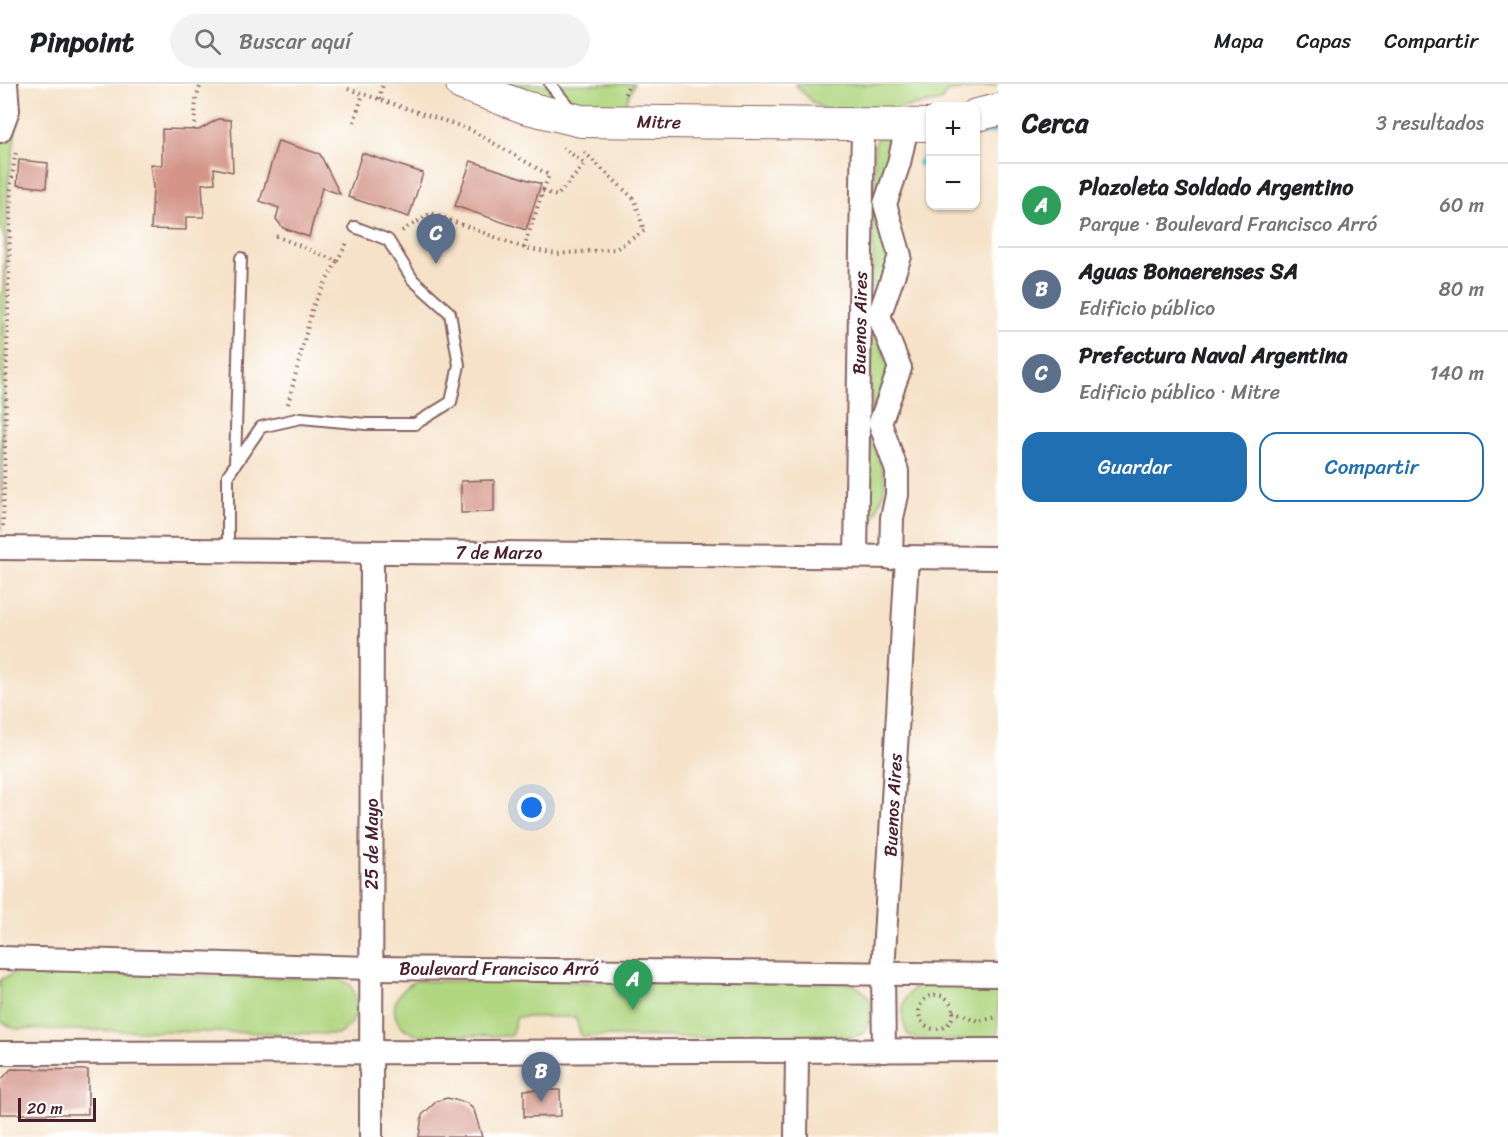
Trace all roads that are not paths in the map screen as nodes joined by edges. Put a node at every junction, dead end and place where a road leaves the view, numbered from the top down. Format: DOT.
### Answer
graph roads {
  1 [pos="6,84"];
  2 [pos="462,84"];
  3 [pos="550,84"];
  4 [pos="998,110"];
  5 [pos="980,114"];
  6 [pos="918,125"];
  7 [pos="863,126"];
  8 [pos="579,134"];
  9 [pos="9,135"];
  10 [pos="355,227"];
  11 [pos="241,258"];
  12 [pos="235,464"];
  13 [pos="1,548"];
  14 [pos="228,550"];
  15 [pos="372,552"];
  16 [pos="856,555"];
  17 [pos="899,558"];
  18 [pos="998,558"];
  19 [pos="0,958"];
  20 [pos="372,968"];
  21 [pos="883,972"];
  22 [pos="998,975"];
  23 [pos="372,1050"];
  24 [pos="998,1050"];
  25 [pos="884,1051"];
  26 [pos="0,1053"];
  27 [pos="796,1053"];
  28 [pos="371,1137"];
  29 [pos="796,1137"];
  1 -- 9 [label="street"];
  2 -- 8 [label="street, Mitre"];
  3 -- 8 [label="lane"];
  4 -- 5 [label="street"];
  6 -- 7 [label="street, Mitre"];
  6 -- 17 [label="street, Buenos Aires"];
  7 -- 8 [label="street, Mitre"];
  7 -- 16 [label="street, Buenos Aires"];
  10 -- 12 [label="lane"];
  11 -- 12 [label="lane"];
  12 -- 14 [label="lane"];
  13 -- 14 [label="street, 7 de Marzo"];
  14 -- 15 [label="street, 7 de Marzo"];
  15 -- 16 [label="street, 7 de Marzo"];
  15 -- 20 [label="street, 25 de Mayo"];
  16 -- 17 [label="street, 7 de Marzo"];
  17 -- 18 [label="street, 7 de Marzo"];
  17 -- 21 [label="street, Buenos Aires"];
  19 -- 20 [label="street, Boulevard Francisco Arró"];
  20 -- 21 [label="street, Boulevard Francisco Arró"];
  20 -- 23 [label="street, 25 de Mayo"];
  21 -- 22 [label="street, Boulevard Francisco Arró"];
  21 -- 25 [label="street, Buenos Aires"];
  23 -- 26 [label="street"];
  23 -- 27 [label="street"];
  23 -- 28 [label="street, 25 de Mayo"];
  24 -- 25 [label="street"];
  25 -- 27 [label="street"];
  27 -- 29 [label="street"];
}
